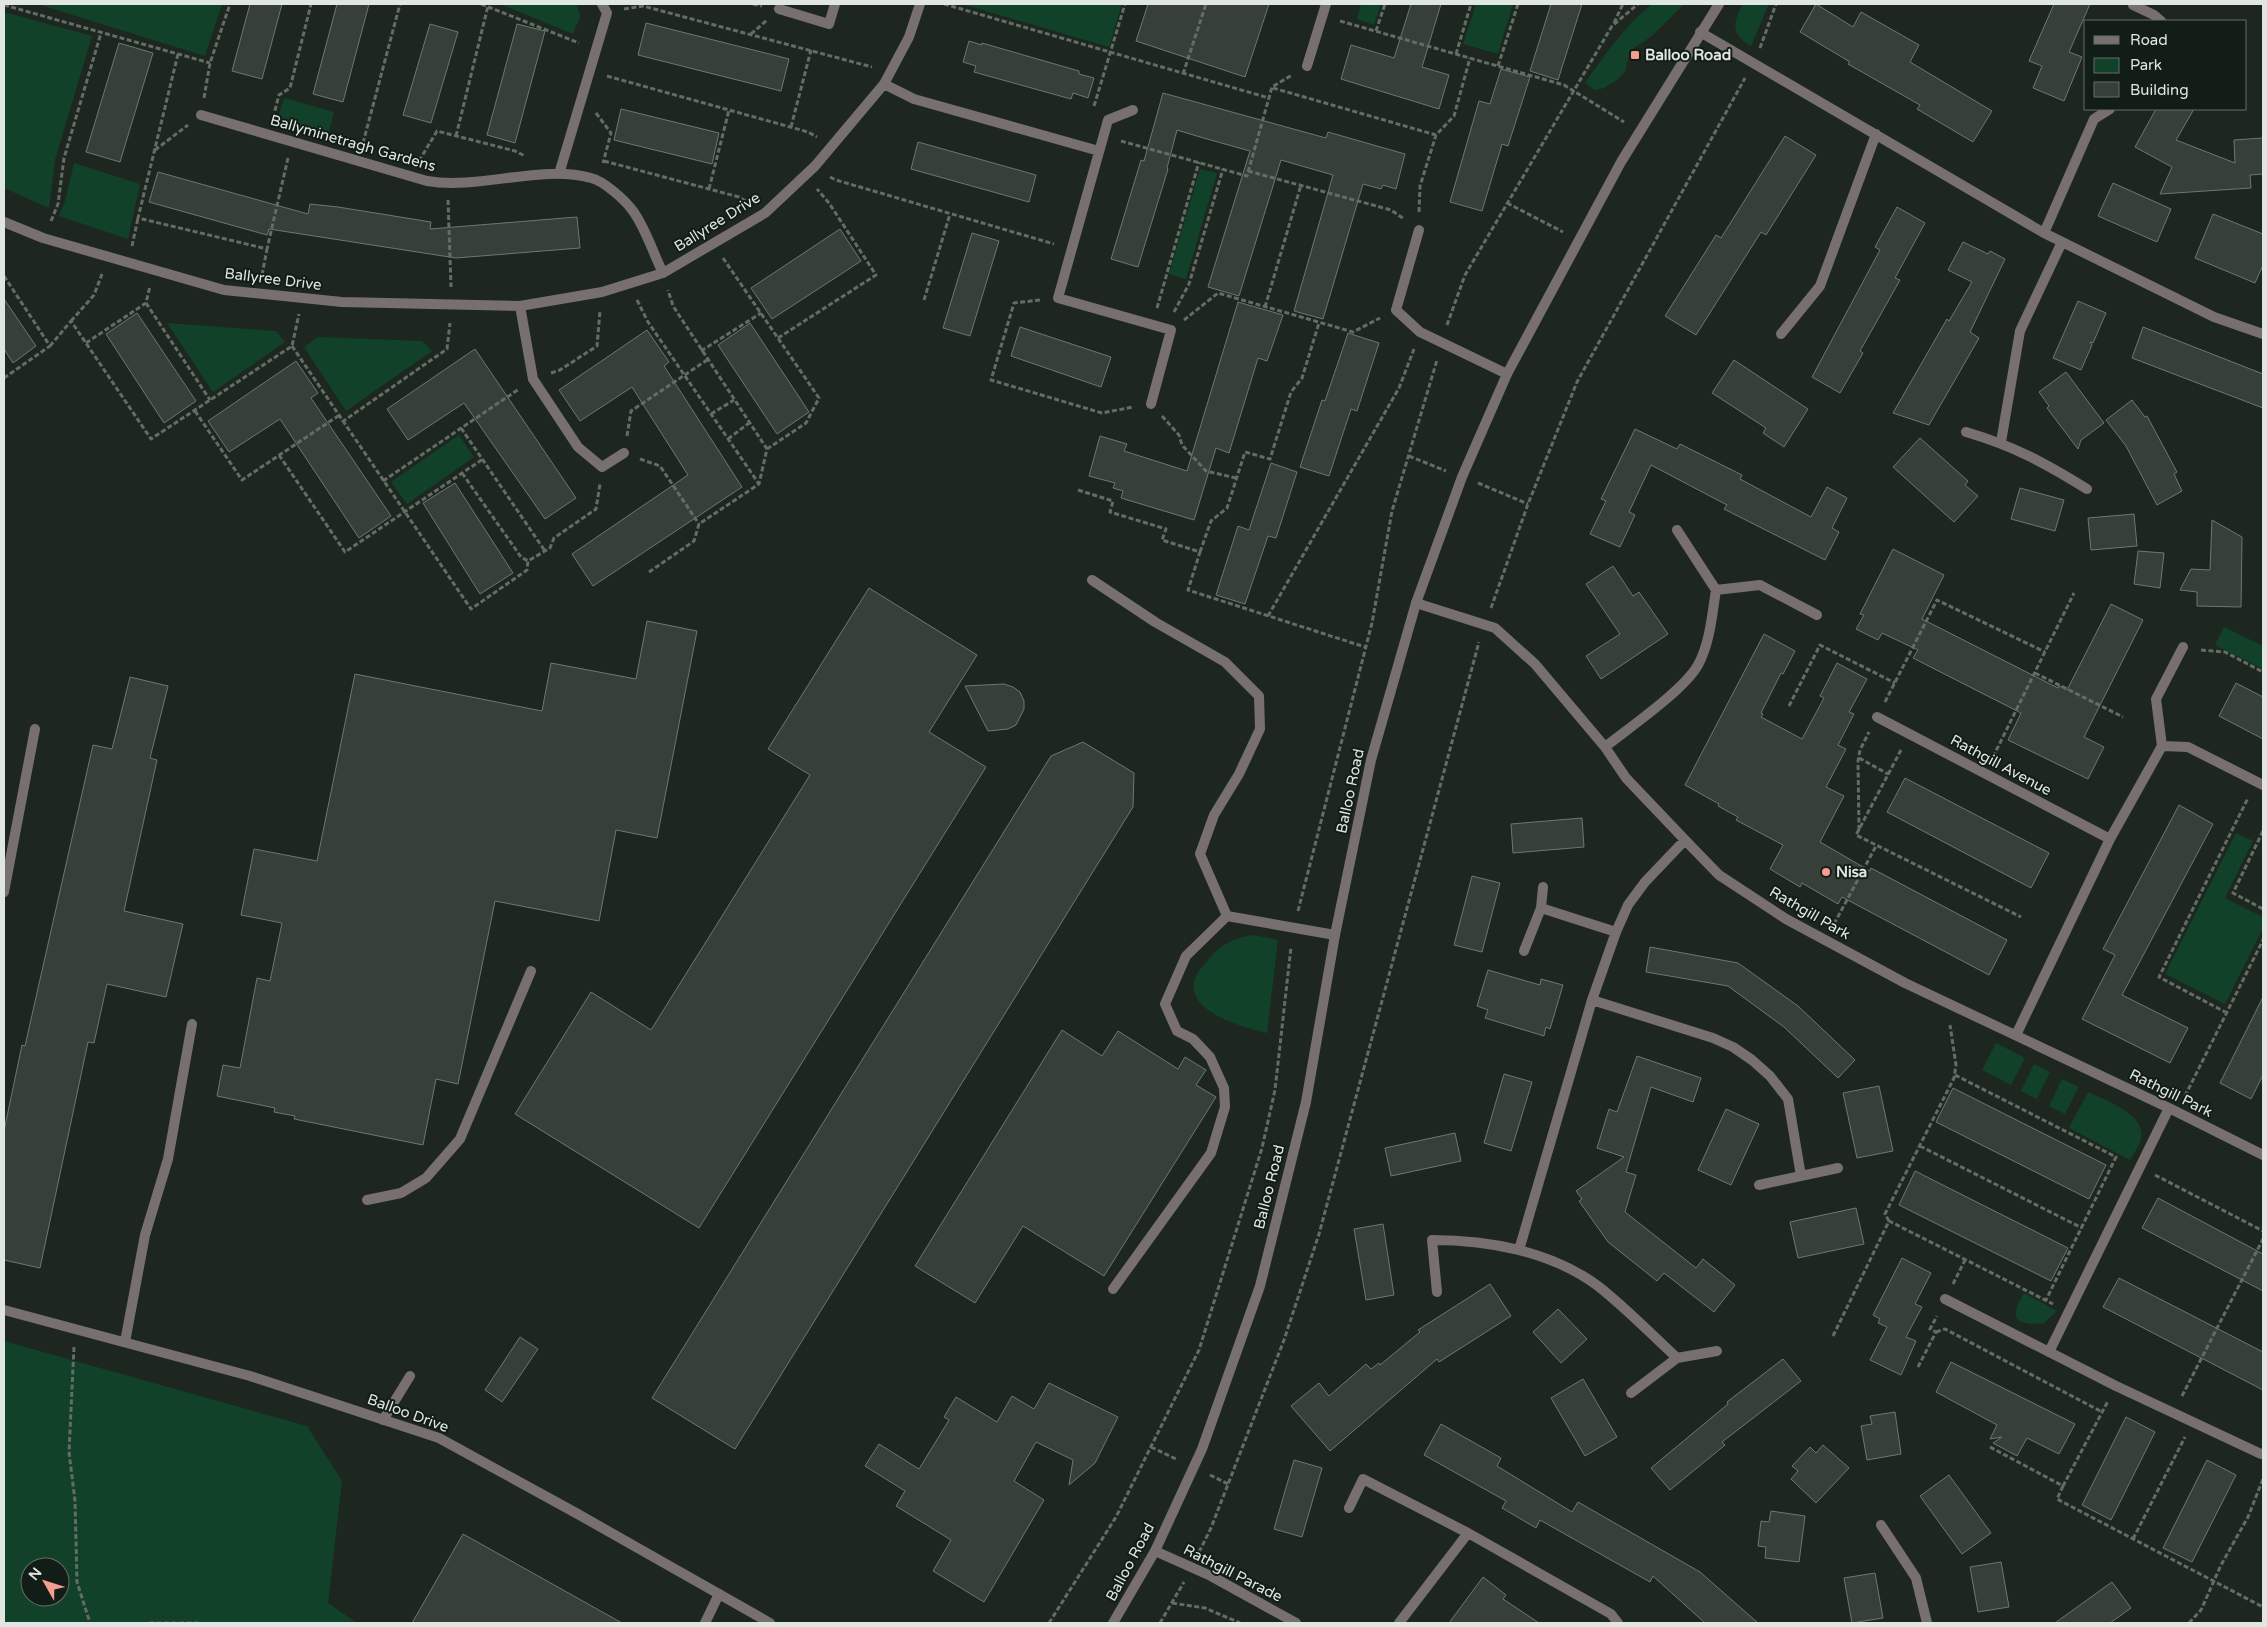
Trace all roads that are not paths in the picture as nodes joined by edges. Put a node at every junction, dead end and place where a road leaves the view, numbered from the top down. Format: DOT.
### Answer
graph roads {
  1 [pos="835,4"];
  2 [pos="920,4"];
  3 [pos="1326,4"];
  4 [pos="1719,4"];
  5 [pos="2133,6"];
  6 [pos="604,8"];
  7 [pos="779,9"];
  8 [pos="2160,20"];
  9 [pos="1700,32"];
  10 [pos="1306,66"];
  11 [pos="884,84"];
  12 [pos="1133,110"];
  13 [pos="2108,110"];
  14 [pos="201,115"];
  15 [pos="1876,134"];
  16 [pos="1099,151"];
  17 [pos="559,174"];
  18 [pos="4,222"];
  19 [pos="1419,230"];
  20 [pos="2044,233"];
  21 [pos="2062,242"];
  22 [pos="663,273"];
  23 [pos="520,306"];
  24 [pos="1782,334"];
  25 [pos="2263,334"];
  26 [pos="1508,374"];
  27 [pos="1151,404"];
  28 [pos="1966,432"];
  29 [pos="2001,442"];
  30 [pos="624,453"];
  31 [pos="2087,489"];
  32 [pos="1677,530"];
  33 [pos="1092,580"];
  34 [pos="1716,590"];
  35 [pos="1416,603"];
  36 [pos="1817,615"];
  37 [pos="2182,647"];
  38 [pos="1877,717"];
  39 [pos="35,729"];
  40 [pos="2162,746"];
  41 [pos="1605,748"];
  42 [pos="2260,783"];
  43 [pos="2110,839"];
  44 [pos="1685,840"];
  45 [pos="1544,887"];
  46 [pos="4,892"];
  47 [pos="1541,908"];
  48 [pos="1227,916"];
  49 [pos="1616,932"];
  50 [pos="1335,935"];
  51 [pos="1524,951"];
  52 [pos="531,971"];
  53 [pos="1592,1000"];
  54 [pos="192,1024"];
  55 [pos="2016,1035"];
  56 [pos="2173,1110"];
  57 [pos="2263,1155"];
  58 [pos="1838,1168"];
  59 [pos="1801,1176"];
  60 [pos="1759,1185"];
  61 [pos="367,1200"];
  62 [pos="1519,1250"];
  63 [pos="1113,1289"];
  64 [pos="1437,1292"];
  65 [pos="1945,1299"];
  66 [pos="4,1310"];
  67 [pos="125,1342"];
  68 [pos="1717,1351"];
  69 [pos="2049,1352"];
  70 [pos="1677,1358"];
  71 [pos="410,1376"];
  72 [pos="1631,1393"];
  73 [pos="383,1420"];
  74 [pos="2261,1454"];
  75 [pos="1349,1508"];
  76 [pos="1881,1525"];
  77 [pos="1468,1534"];
  78 [pos="1155,1551"];
  79 [pos="719,1594"];
  80 [pos="705,1623"];
  81 [pos="770,1623"];
  82 [pos="1113,1623"];
  83 [pos="1296,1623"];
  84 [pos="1399,1623"];
  85 [pos="1618,1623"];
  86 [pos="1926,1623"];
  1 -- 7 [label="street"];
  2 -- 11 [label="street, Ballyree Drive"];
  3 -- 10 [label="street"];
  4 -- 9 [label="street, Balloo Road"];
  5 -- 8 [label="street"];
  6 -- 17 [label="street"];
  9 -- 15 [label="street"];
  9 -- 26 [label="street, Balloo Road"];
  11 -- 16 [label="street"];
  11 -- 22 [label="street, Ballyree Drive"];
  12 -- 16 [label="street"];
  13 -- 20 [label="street"];
  14 -- 17 [label="street, Ballyminetragh Gardens"];
  15 -- 20 [label="street"];
  15 -- 24 [label="street"];
  16 -- 27 [label="street"];
  17 -- 22 [label="street, Ballyminetragh Gardens"];
  18 -- 23 [label="street, Ballyree Drive"];
  19 -- 26 [label="street"];
  20 -- 21 [label="street"];
  21 -- 25 [label="street"];
  21 -- 29 [label="street"];
  22 -- 23 [label="street, Ballyree Drive"];
  23 -- 30 [label="street"];
  26 -- 35 [label="street, Balloo Road"];
  28 -- 29 [label="street"];
  29 -- 31 [label="street"];
  32 -- 34 [label="street"];
  33 -- 48 [label="street"];
  34 -- 36 [label="street"];
  34 -- 41 [label="street"];
  35 -- 41 [label="street, Rathgill Park"];
  35 -- 50 [label="street, Balloo Road"];
  37 -- 40 [label="street"];
  38 -- 43 [label="street, Rathgill Avenue"];
  39 -- 46 [label="street"];
  40 -- 42 [label="street"];
  40 -- 43 [label="street"];
  41 -- 44 [label="street, Rathgill Park"];
  43 -- 55 [label="street"];
  44 -- 49 [label="street"];
  44 -- 55 [label="street, Rathgill Park"];
  45 -- 47 [label="street"];
  47 -- 49 [label="street"];
  47 -- 51 [label="street"];
  48 -- 50 [label="street"];
  48 -- 63 [label="street"];
  49 -- 53 [label="street"];
  50 -- 78 [label="street, Balloo Road"];
  52 -- 61 [label="street"];
  53 -- 59 [label="street"];
  53 -- 62 [label="street"];
  54 -- 67 [label="street"];
  55 -- 56 [label="street, Rathgill Park"];
  56 -- 57 [label="street, Rathgill Park"];
  56 -- 69 [label="street"];
  58 -- 59 [label="street"];
  59 -- 60 [label="street"];
  62 -- 64 [label="street"];
  62 -- 70 [label="street"];
  65 -- 69 [label="street"];
  66 -- 67 [label="street, Balloo Drive"];
  67 -- 73 [label="street, Balloo Drive"];
  68 -- 70 [label="street"];
  69 -- 74 [label="street"];
  70 -- 72 [label="street"];
  71 -- 73 [label="street"];
  73 -- 79 [label="street, Balloo Drive"];
  75 -- 77 [label="street"];
  76 -- 86 [label="street"];
  77 -- 84 [label="street"];
  77 -- 85 [label="street"];
  78 -- 82 [label="street, Balloo Road"];
  78 -- 83 [label="street, Rathgill Parade"];
  79 -- 80 [label="street"];
  79 -- 81 [label="street, Balloo Drive"];
}
